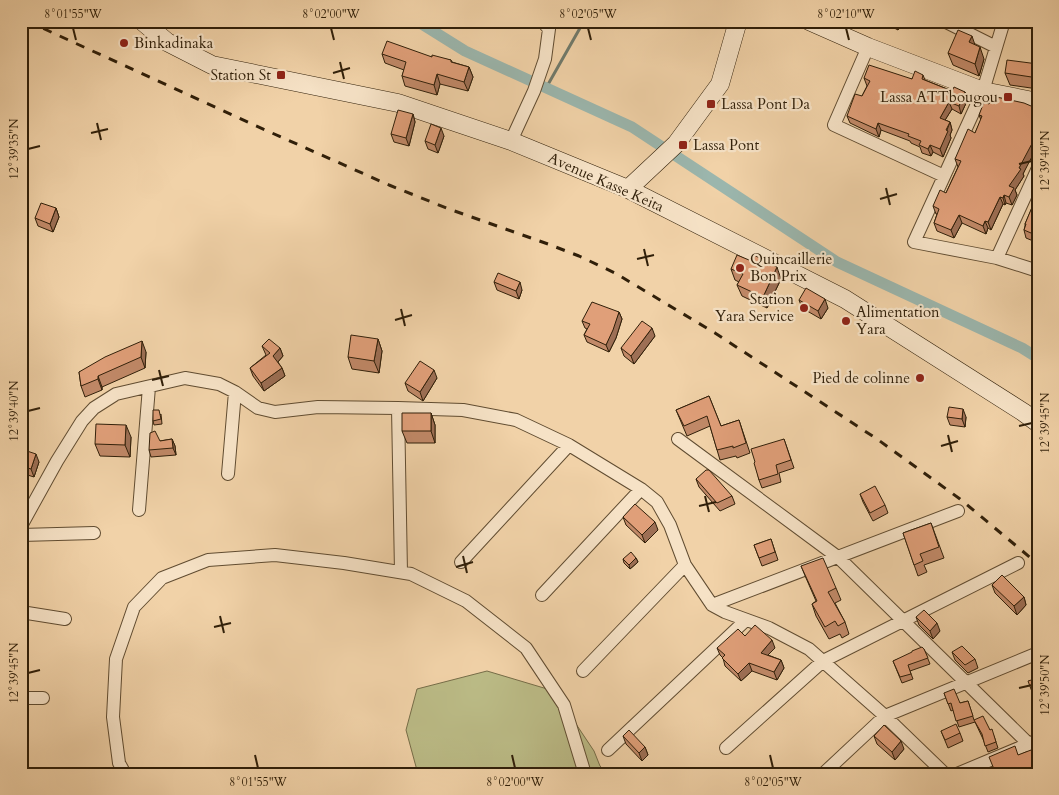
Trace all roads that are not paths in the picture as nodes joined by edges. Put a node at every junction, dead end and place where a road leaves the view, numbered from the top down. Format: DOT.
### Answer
graph roads {
  1 [pos="142,21"];
  2 [pos="542,21"];
  3 [pos="738,21"];
  4 [pos="809,21"];
  5 [pos="944,21"];
  6 [pos="1004,21"];
  7 [pos="868,47"];
  8 [pos="996,47"];
  9 [pos="984,91"];
  10 [pos="1038,102"];
  11 [pos="511,141"];
  12 [pos="1038,168"];
  13 [pos="944,176"];
  14 [pos="628,189"];
  15 [pos="997,258"];
  16 [pos="1038,271"];
  17 [pos="150,387"];
  18 [pos="235,392"];
  19 [pos="398,408"];
  20 [pos="1038,423"];
  21 [pos="678,439"];
  22 [pos="569,446"];
  23 [pos="228,474"];
  24 [pos="641,489"];
  25 [pos="140,510"];
  26 [pos="958,511"];
  27 [pos="21,526"];
  28 [pos="94,533"];
  29 [pos="21,535"];
  30 [pos="838,558"];
  31 [pos="461,562"];
  32 [pos="1018,563"];
  33 [pos="685,565"];
  34 [pos="401,572"];
  35 [pos="542,595"];
  36 [pos="712,605"];
  37 [pos="21,612"];
  38 [pos="65,619"];
  39 [pos="746,620"];
  40 [pos="902,621"];
  41 [pos="1038,653"];
  42 [pos="823,661"];
  43 [pos="583,671"];
  44 [pos="965,683"];
  45 [pos="21,698"];
  46 [pos="43,698"];
  47 [pos="885,716"];
  48 [pos="1033,742"];
  49 [pos="726,748"];
  50 [pos="608,750"];
  51 [pos="1038,753"];
  52 [pos="125,774"];
  53 [pos="316,774"];
  54 [pos="329,774"];
  55 [pos="585,774"];
  56 [pos="823,774"];
  57 [pos="945,774"];
  58 [pos="957,774"];
  1 -- 11 [label="main road, Avenue Kasse Keita"];
  2 -- 11 [label="street"];
  3 -- 14 [label="main road"];
  4 -- 7 [label="main road"];
  5 -- 8 [label="street"];
  6 -- 8 [label="street"];
  7 -- 9 [label="main road"];
  7 -- 13 [label="street"];
  8 -- 9 [label="street"];
  9 -- 10 [label="main road"];
  9 -- 13 [label="street"];
  11 -- 14 [label="main road, Avenue Kasse Keita"];
  12 -- 15 [label="street"];
  13 -- 15 [label="street"];
  14 -- 20 [label="main road, Avenue Kasse Keita"];
  15 -- 16 [label="street"];
  17 -- 18 [label="street"];
  17 -- 25 [label="street"];
  17 -- 27 [label="street"];
  18 -- 19 [label="street"];
  18 -- 23 [label="street"];
  19 -- 22 [label="street"];
  19 -- 34 [label="street"];
  21 -- 30 [label="street"];
  22 -- 24 [label="street"];
  22 -- 31 [label="street"];
  24 -- 33 [label="street"];
  24 -- 35 [label="street"];
  26 -- 30 [label="street"];
  28 -- 29 [label="street"];
  30 -- 36 [label="street"];
  30 -- 40 [label="street"];
  32 -- 40 [label="street"];
  33 -- 36 [label="street"];
  33 -- 43 [label="street"];
  34 -- 52 [label="street"];
  34 -- 55 [label="street"];
  36 -- 39 [label="street"];
  37 -- 38 [label="street"];
  39 -- 42 [label="street"];
  39 -- 50 [label="street"];
  40 -- 42 [label="street"];
  40 -- 44 [label="street"];
  41 -- 44 [label="street"];
  42 -- 47 [label="street"];
  42 -- 49 [label="street"];
  44 -- 47 [label="street"];
  44 -- 48 [label="street"];
  45 -- 46 [label="street"];
  47 -- 56 [label="street"];
  47 -- 57 [label="street"];
  48 -- 51 [label="street"];
  48 -- 58 [label="street"];
  53 -- 54 [label="street"];
}
